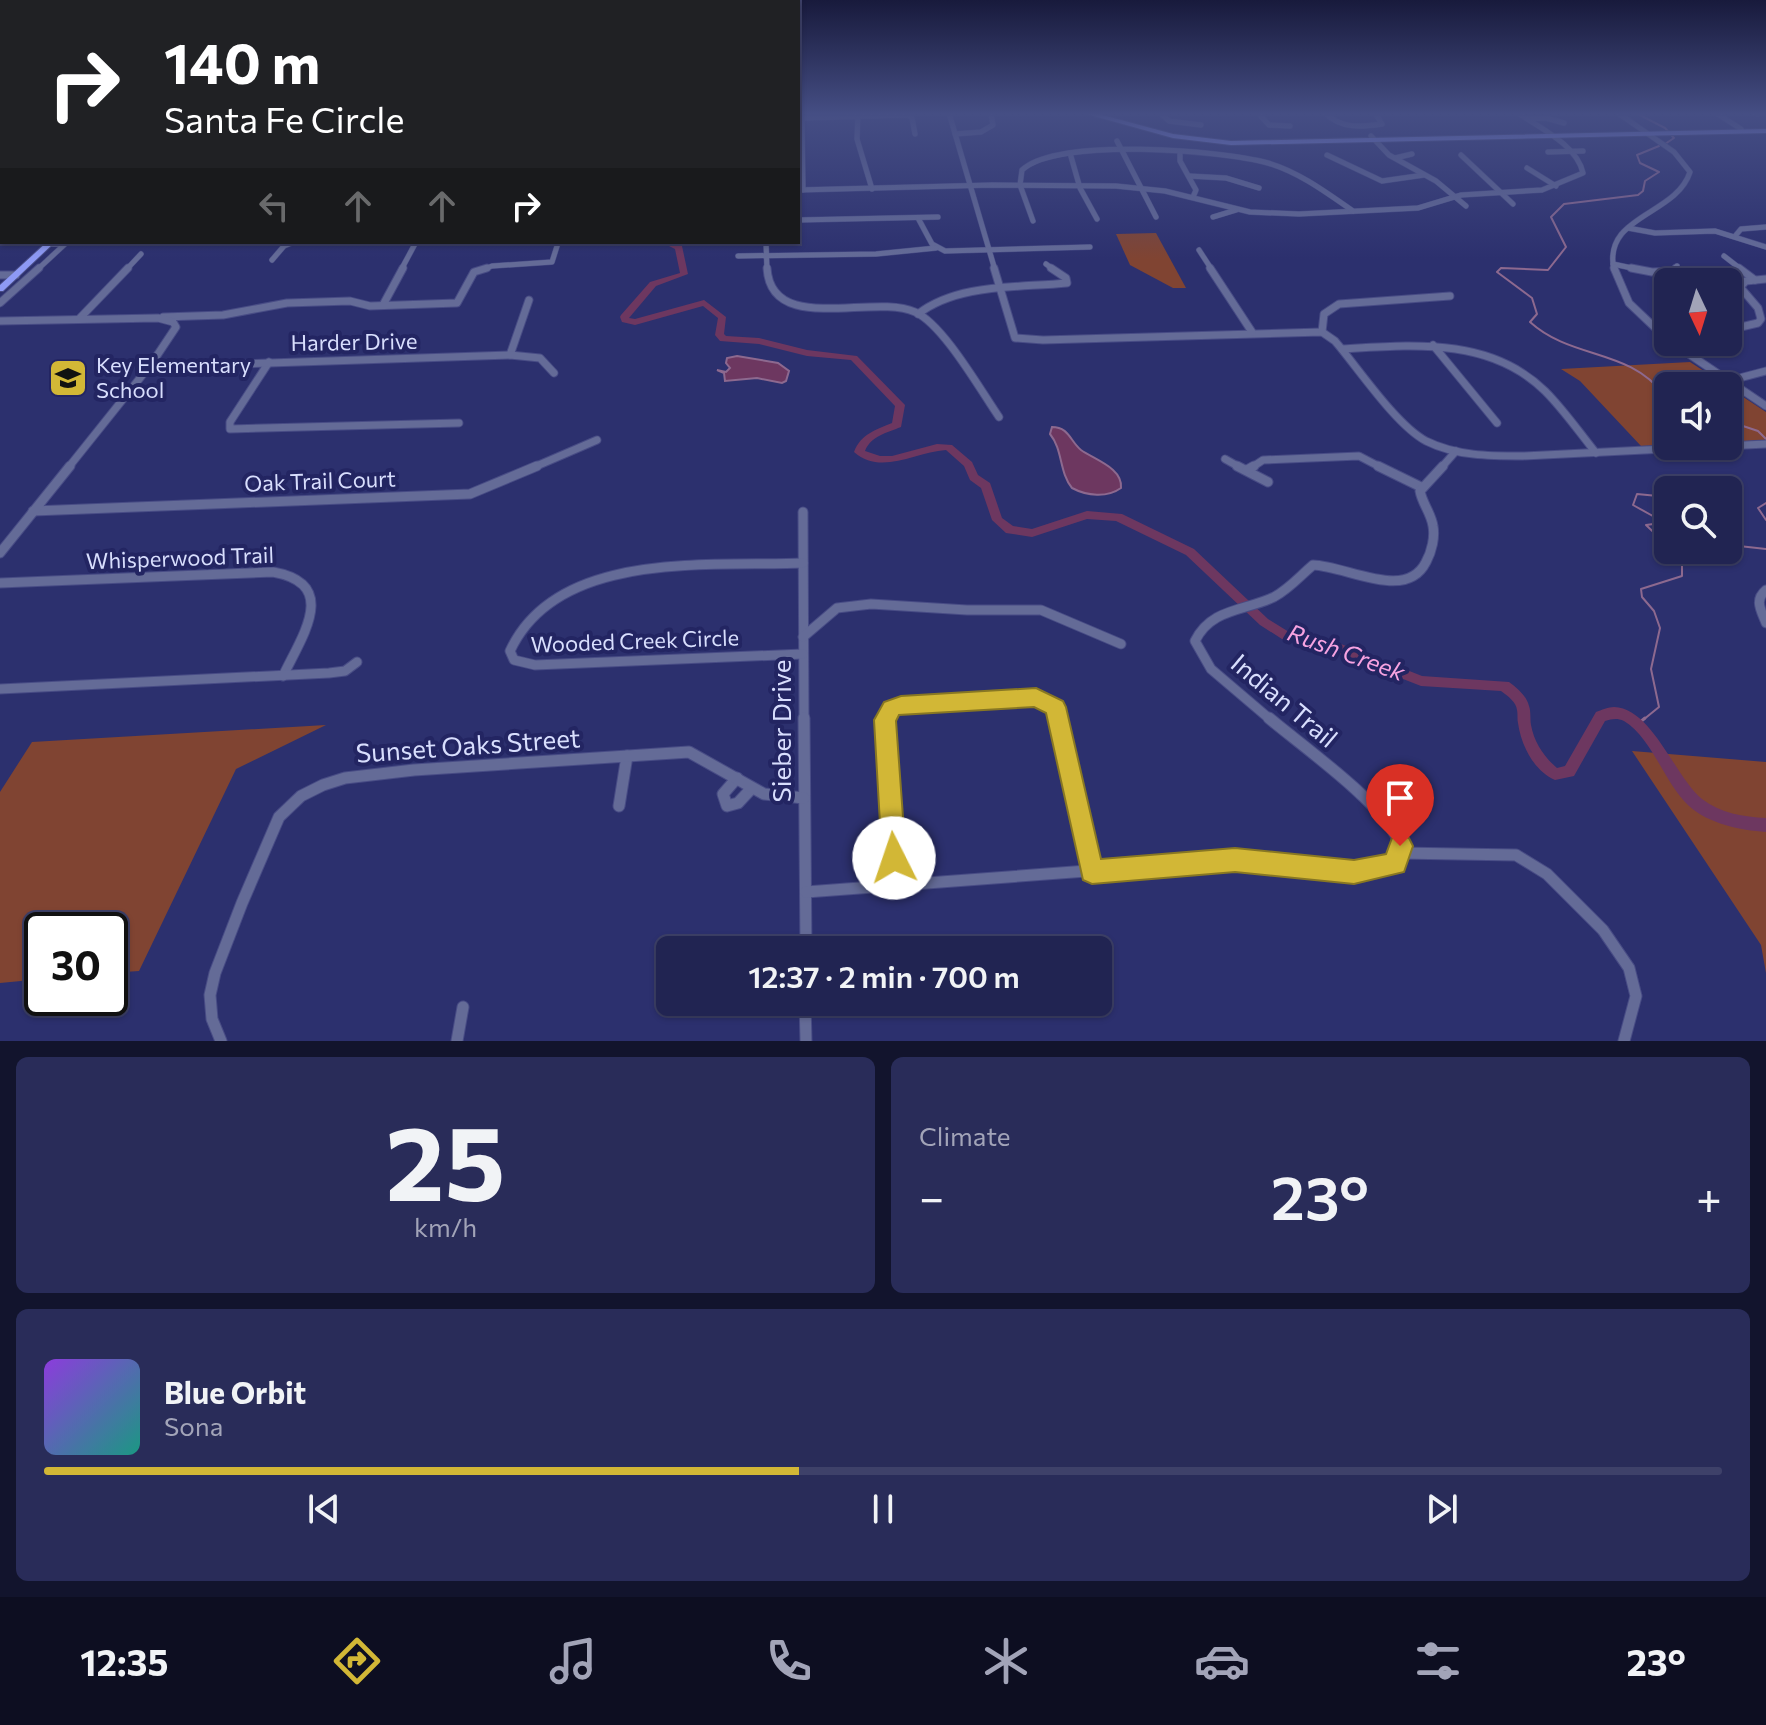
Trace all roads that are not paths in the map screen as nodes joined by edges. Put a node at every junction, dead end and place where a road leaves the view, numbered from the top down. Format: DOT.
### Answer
graph roads {
  1 [pos="801,162"];
  2 [pos="864,162"];
  3 [pos="963,162"];
  4 [pos="1032,162"];
  5 [pos="1072,162"];
  6 [pos="1128,162"];
  7 [pos="1180,162"];
  8 [pos="1261,162"];
  9 [pos="1341,162"];
  10 [pos="1401,162"];
  11 [pos="1468,162"];
  12 [pos="1577,162"];
  13 [pos="1684,162"];
  14 [pos="1527,168"];
  15 [pos="1425,175"];
  16 [pos="1189,176"];
  17 [pos="1020,185"];
  18 [pos="1079,185"];
  19 [pos="970,186"];
  20 [pos="1557,186"];
  21 [pos="1140,187"];
  22 [pos="1259,188"];
  23 [pos="872,189"];
  24 [pos="800,190"];
  25 [pos="1503,194"];
  26 [pos="1454,196"];
  27 [pos="1193,197"];
  28 [pos="1513,204"];
  29 [pos="1466,206"];
  30 [pos="1237,209"];
  31 [pos="1354,212"];
  32 [pos="938,217"];
  33 [pos="1156,217"];
  34 [pos="1213,217"];
  35 [pos="918,218"];
  36 [pos="1097,219"];
  37 [pos="800,220"];
  38 [pos="1033,221"];
  39 [pos="1766,227"];
  40 [pos="1628,228"];
  41 [pos="1736,235"];
  42 [pos="49,244"];
  43 [pos="65,244"];
  44 [pos="289,244"];
  45 [pos="415,244"];
  46 [pos="558,244"];
  47 [pos="766,244"];
  48 [pos="1090,247"];
  49 [pos="1766,247"];
  50 [pos="936,248"];
  51 [pos="989,250"];
  52 [pos="1199,250"];
  53 [pos="141,254"];
  54 [pos="738,256"];
  55 [pos="767,256"];
  56 [pos="1724,256"];
  57 [pos="272,260"];
  58 [pos="1046,264"];
  59 [pos="1613,264"];
  60 [pos="1677,266"];
  61 [pos="0,275"];
  62 [pos="16,275"];
  63 [pos="1766,279"];
  64 [pos="1755,280"];
  65 [pos="1742,282"];
  66 [pos="0,289"];
  67 [pos="1742,289"];
  68 [pos="1000,291"];
  69 [pos="1450,296"];
  70 [pos="529,300"];
  71 [pos="0,303"];
  72 [pos="383,305"];
  73 [pos="918,314"];
  74 [pos="196,316"];
  75 [pos="158,318"];
  76 [pos="79,319"];
  77 [pos="0,321"];
  78 [pos="173,322"];
  79 [pos="1654,327"];
  80 [pos="1742,327"];
  81 [pos="1252,332"];
  82 [pos="1322,332"];
  83 [pos="1433,345"];
  84 [pos="1342,349"];
  85 [pos="510,355"];
  86 [pos="1691,356"];
  87 [pos="269,362"];
  88 [pos="149,367"];
  89 [pos="1766,371"];
  90 [pos="1715,372"];
  91 [pos="554,373"];
  92 [pos="1742,377"];
  93 [pos="1742,390"];
  94 [pos="1766,406"];
  95 [pos="999,417"];
  96 [pos="459,423"];
  97 [pos="1497,423"];
  98 [pos="597,440"];
  99 [pos="1763,444"];
  100 [pos="1742,445"];
  101 [pos="1654,449"];
  102 [pos="1456,451"];
  103 [pos="1596,453"];
  104 [pos="1225,459"];
  105 [pos="1247,470"];
  106 [pos="1268,482"];
  107 [pos="1421,487"];
  108 [pos="33,511"];
  109 [pos="803,512"];
  110 [pos="0,553"];
  111 [pos="803,563"];
  112 [pos="0,583"];
  113 [pos="1766,590"];
  114 [pos="1766,623"];
  115 [pos="803,637"];
  116 [pos="1121,644"];
  117 [pos="803,654"];
  118 [pos="357,662"];
  119 [pos="283,676"];
  120 [pos="0,689"];
  121 [pos="627,756"];
  122 [pos="737,778"];
  123 [pos="751,789"];
  124 [pos="804,798"];
  125 [pos="619,806"];
  126 [pos="1400,853"];
  127 [pos="1092,872"];
  128 [pos="896,885"];
  129 [pos="806,892"];
  130 [pos="806,936"];
  131 [pos="463,1007"];
  132 [pos="805,1016"];
  133 [pos="221,1041"];
  134 [pos="457,1041"];
  135 [pos="806,1041"];
  136 [pos="1624,1041"];
  1 -- 24 [label="street"];
  2 -- 23 [label="street"];
  3 -- 19 [label="street"];
  4 -- 17 [label="street"];
  5 -- 18 [label="street"];
  6 -- 21 [label="street"];
  7 -- 16 [label="street"];
  8 -- 31 [label="street"];
  9 -- 15 [label="street"];
  10 -- 15 [label="street"];
  11 -- 25 [label="street"];
  12 -- 20 [label="street"];
  13 -- 40 [label="street"];
  14 -- 20 [label="street"];
  15 -- 26 [label="street"];
  16 -- 22 [label="street"];
  16 -- 27 [label="street"];
  17 -- 18 [label="street"];
  17 -- 19 [label="street"];
  17 -- 38 [label="street"];
  18 -- 21 [label="street"];
  18 -- 36 [label="street"];
  19 -- 23 [label="street"];
  19 -- 51 [label="street"];
  20 -- 25 [label="street"];
  21 -- 27 [label="street"];
  21 -- 33 [label="street"];
  23 -- 24 [label="street"];
  25 -- 26 [label="street"];
  25 -- 28 [label="street"];
  26 -- 29 [label="street"];
  26 -- 31 [label="street"];
  27 -- 30 [label="street"];
  30 -- 31 [label="street"];
  30 -- 34 [label="street"];
  32 -- 35 [label="street"];
  35 -- 37 [label="street"];
  35 -- 50 [label="street"];
  39 -- 41 [label="street"];
  40 -- 41 [label="street"];
  40 -- 59 [label="street"];
  41 -- 49 [label="street"];
  42 -- 62 [label="main road"];
  43 -- 71 [label="street"];
  44 -- 57 [label="street"];
  45 -- 72 [label="street"];
  46 -- 72 [label="street"];
  47 -- 55 [label="street"];
  48 -- 51 [label="street"];
  50 -- 51 [label="street"];
  50 -- 55 [label="street"];
  51 -- 68 [label="street"];
  52 -- 81 [label="street"];
  53 -- 76 [label="street"];
  54 -- 55 [label="street"];
  55 -- 73 [label="street"];
  56 -- 64 [label="street"];
  58 -- 68 [label="street"];
  59 -- 60 [label="street"];
  59 -- 79 [label="street"];
  61 -- 62 [label="street"];
  62 -- 66 [label="main road"];
  63 -- 64 [label="street"];
  64 -- 65 [label="street"];
  67 -- 80 [label="street"];
  68 -- 73 [label="street"];
  68 -- 81 [label="street"];
  69 -- 82 [label="street"];
  70 -- 85 [label="street"];
  72 -- 74 [label="street"];
  73 -- 95 [label="street"];
  74 -- 75 [label="street"];
  74 -- 78 [label="street"];
  75 -- 76 [label="street"];
  75 -- 78 [label="street"];
  76 -- 77 [label="street"];
  78 -- 88 [label="street"];
  81 -- 82 [label="street"];
  82 -- 84 [label="street"];
  83 -- 84 [label="street"];
  83 -- 97 [label="street"];
  83 -- 103 [label="street"];
  84 -- 102 [label="street"];
  85 -- 87 [label="street, Harder Drive"];
  85 -- 91 [label="street, Harder Drive"];
  86 -- 90 [label="street"];
  87 -- 88 [label="street, Harder Drive"];
  87 -- 96 [label="street"];
  88 -- 108 [label="street"];
  89 -- 92 [label="street"];
  93 -- 94 [label="street"];
  98 -- 108 [label="street, Oak Trail Court"];
  99 -- 100 [label="street"];
  101 -- 103 [label="street"];
  102 -- 103 [label="street"];
  102 -- 107 [label="street"];
  104 -- 105 [label="street"];
  105 -- 106 [label="street"];
  105 -- 107 [label="street"];
  107 -- 126 [label="street, Indian Trail"];
  108 -- 110 [label="street"];
  109 -- 111 [label="street, Sieber Drive"];
  111 -- 115 [label="street, Sieber Drive"];
  111 -- 117 [label="street, Wooded Creek Circle"];
  112 -- 119 [label="street, Whisperwood Trail"];
  113 -- 114 [label="street"];
  115 -- 116 [label="street"];
  115 -- 117 [label="street, Sieber Drive"];
  117 -- 124 [label="street, Sieber Drive"];
  118 -- 119 [label="street"];
  119 -- 120 [label="street"];
  121 -- 122 [label="street, Sunset Oaks Street"];
  121 -- 125 [label="street"];
  121 -- 133 [label="street, Sunset Oaks Street"];
  122 -- 123 [label="street, Sunset Oaks Street"];
  122 -- 123 [label="street"];
  123 -- 124 [label="street, Sunset Oaks Street"];
  124 -- 129 [label="street, Sieber Drive"];
  126 -- 127 [label="street"];
  126 -- 136 [label="street"];
  127 -- 128 [label="street"];
  127 -- 128 [label="street"];
  128 -- 129 [label="street"];
  129 -- 130 [label="street, Sieber Drive"];
  131 -- 134 [label="street"];
  132 -- 135 [label="street"];
}
